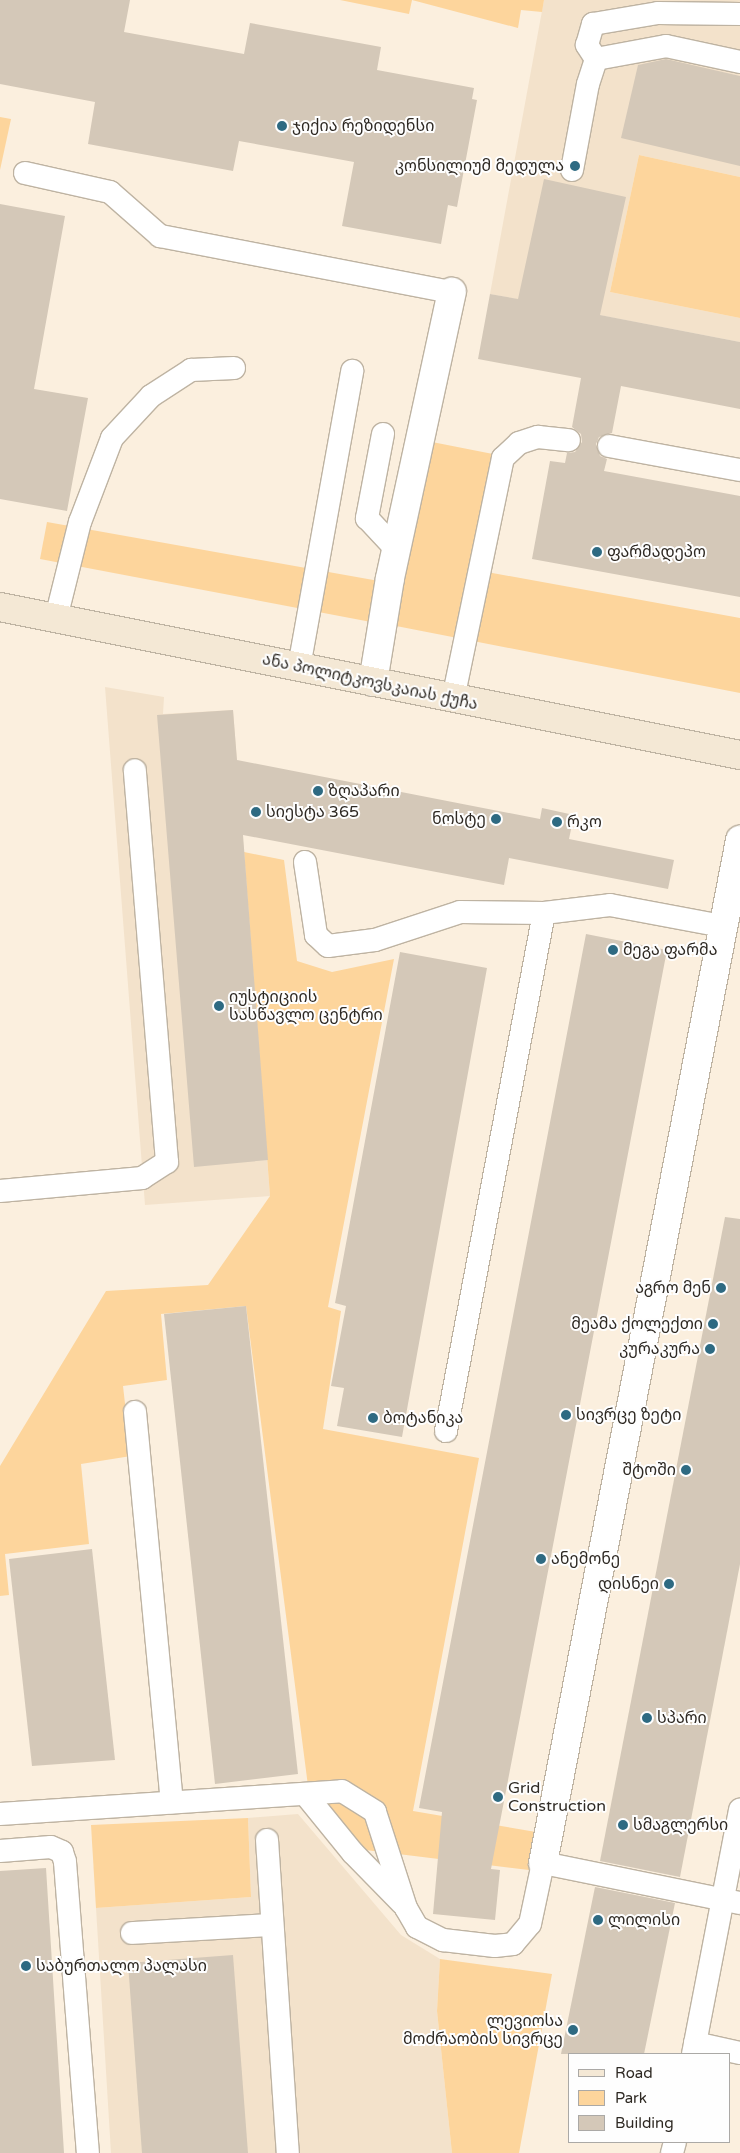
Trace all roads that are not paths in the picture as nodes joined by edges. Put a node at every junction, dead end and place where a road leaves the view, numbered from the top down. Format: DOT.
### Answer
graph roads {
  1 [pos="740,14"];
  2 [pos="596,59"];
  3 [pos="740,62"];
  4 [pos="572,170"];
  5 [pos="25,173"];
  6 [pos="452,292"];
  7 [pos="234,368"];
  8 [pos="352,371"];
  9 [pos="382,434"];
  10 [pos="570,440"];
  11 [pos="609,446"];
  12 [pos="740,470"];
  13 [pos="396,549"];
  14 [pos="0,607"];
  15 [pos="56,618"];
  16 [pos="299,667"];
  17 [pos="373,682"];
  18 [pos="454,699"];
  19 [pos="740,755"];
  20 [pos="135,770"];
  21 [pos="740,840"];
  22 [pos="306,862"];
  23 [pos="544,913"];
  24 [pos="722,926"];
  25 [pos="0,1191"];
  26 [pos="135,1412"];
  27 [pos="446,1431"];
  28 [pos="305,1794"];
  29 [pos="172,1802"];
  30 [pos="740,1809"];
  31 [pos="0,1814"];
  32 [pos="267,1840"];
  33 [pos="0,1851"];
  34 [pos="543,1863"];
  35 [pos="731,1901"];
  36 [pos="406,1908"];
  37 [pos="272,1925"];
  38 [pos="132,1933"];
  39 [pos="694,2049"];
  40 [pos="740,2053"];
  41 [pos="88,2153"];
  42 [pos="288,2153"];
  1 -- 2 [label="lane"];
  2 -- 3 [label="lane"];
  2 -- 4 [label="lane"];
  5 -- 6 [label="lane"];
  6 -- 13 [label="street"];
  7 -- 15 [label="lane"];
  8 -- 16 [label="lane"];
  9 -- 13 [label="lane"];
  10 -- 18 [label="lane"];
  11 -- 12 [label="lane"];
  13 -- 17 [label="street"];
  14 -- 15 [label="street, ანა პოლიტკოვსკაიას ქუჩა"];
  15 -- 16 [label="street, ანა პოლიტკოვსკაიას ქუჩა"];
  16 -- 17 [label="street, ანა პოლიტკოვსკაიას ქუჩა"];
  17 -- 18 [label="street, ანა პოლიტკოვსკაიას ქუჩა"];
  18 -- 19 [label="street, ანა პოლიტკოვსკაიას ქუჩა"];
  20 -- 25 [label="lane"];
  21 -- 24 [label="street"];
  22 -- 23 [label="lane"];
  23 -- 24 [label="lane"];
  23 -- 27 [label="lane"];
  24 -- 34 [label="street"];
  26 -- 29 [label="lane"];
  28 -- 29 [label="lane"];
  28 -- 36 [label="lane"];
  28 -- 36 [label="lane"];
  29 -- 31 [label="lane"];
  30 -- 35 [label="lane"];
  32 -- 37 [label="lane"];
  33 -- 41 [label="lane"];
  34 -- 35 [label="lane"];
  34 -- 36 [label="lane"];
  35 -- 39 [label="lane"];
  37 -- 38 [label="lane"];
  37 -- 42 [label="lane"];
  39 -- 40 [label="lane"];
}
